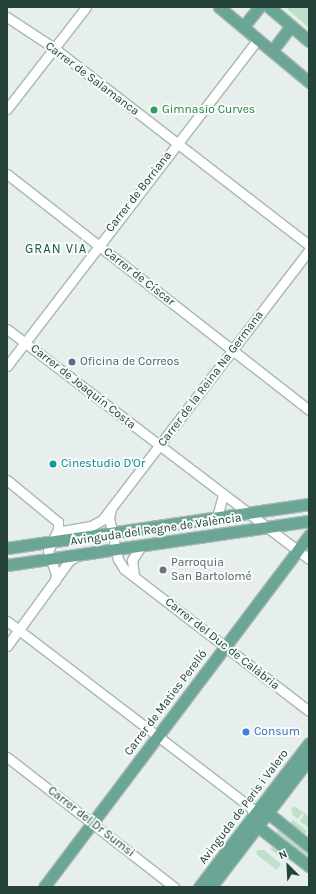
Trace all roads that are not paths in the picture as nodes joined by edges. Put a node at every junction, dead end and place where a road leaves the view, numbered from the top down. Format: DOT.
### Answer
graph roads {
  1 [pos="86,7"];
  2 [pos="219,7"];
  3 [pos="259,7"];
  4 [pos="269,7"];
  5 [pos="7,17"];
  6 [pos="291,26"];
  7 [pos="243,27"];
  8 [pos="258,39"];
  9 [pos="309,41"];
  10 [pos="54,48"];
  11 [pos="272,51"];
  12 [pos="309,82"];
  13 [pos="7,109"];
  14 [pos="177,143"];
  15 [pos="7,174"];
  16 [pos="98,245"];
  17 [pos="309,245"];
  18 [pos="309,250"];
  19 [pos="7,328"];
  20 [pos="25,342"];
  21 [pos="232,350"];
  22 [pos="7,366"];
  23 [pos="309,410"];
  24 [pos="159,446"];
  25 [pos="7,480"];
  26 [pos="223,495"];
  27 [pos="309,504"];
  28 [pos="112,507"];
  29 [pos="248,513"];
  30 [pos="217,517"];
  31 [pos="309,521"];
  32 [pos="99,523"];
  33 [pos="268,527"];
  34 [pos="112,533"];
  35 [pos="309,535"];
  36 [pos="53,540"];
  37 [pos="141,546"];
  38 [pos="7,548"];
  39 [pos="116,550"];
  40 [pos="298,550"];
  41 [pos="78,554"];
  42 [pos="50,559"];
  43 [pos="309,559"];
  44 [pos="7,565"];
  45 [pos="135,577"];
  46 [pos="55,581"];
  47 [pos="7,621"];
  48 [pos="19,630"];
  49 [pos="7,646"];
  50 [pos="226,646"];
  51 [pos="309,711"];
  52 [pos="158,736"];
  53 [pos="309,743"];
  54 [pos="7,757"];
  55 [pos="309,759"];
  56 [pos="264,810"];
  57 [pos="255,821"];
  58 [pos="92,823"];
  59 [pos="309,846"];
  60 [pos="309,866"];
  61 [pos="44,887"];
  62 [pos="174,887"];
  63 [pos="199,887"];
  64 [pos="211,887"];
  1 -- 10 [label="street"];
  2 -- 7 [label="main road"];
  3 -- 7 [label="main road"];
  4 -- 6 [label="main road"];
  5 -- 10 [label="street, Carrer de Salamanca"];
  6 -- 9 [label="main road"];
  6 -- 11 [label="main road"];
  7 -- 8 [label="main road"];
  8 -- 11 [label="main road"];
  8 -- 14 [label="street, Carrer de Borriana"];
  10 -- 13 [label="street"];
  10 -- 14 [label="street, Carrer de Salamanca"];
  11 -- 12 [label="main road"];
  14 -- 16 [label="street, Carrer de Borriana"];
  14 -- 17 [label="street, Carrer de Salamanca"];
  15 -- 16 [label="street, Carrer de Císcar"];
  16 -- 20 [label="street, Carrer de Borriana"];
  16 -- 21 [label="street, Carrer de Císcar"];
  18 -- 21 [label="street, Carrer de la Reina Na Germana"];
  19 -- 20 [label="street, Carrer de Joaquín Costa"];
  20 -- 22 [label="street, Carrer de Borriana"];
  20 -- 24 [label="street, Carrer de Joaquín Costa"];
  21 -- 23 [label="street, Carrer de Císcar"];
  21 -- 24 [label="street, Carrer de la Reina Na Germana"];
  24 -- 26 [label="street, Carrer de Joaquín Costa"];
  24 -- 28 [label="street, Carrer de la Reina Na Germana"];
  25 -- 36 [label="street"];
  26 -- 29 [label="street, Carrer de Joaquín Costa"];
  26 -- 30 [label="street"];
  27 -- 29 [label="main road, Avinguda del Regne de València"];
  28 -- 32 [label="street, Carrer de la Reina Na Germana"];
  28 -- 34 [label="street"];
  29 -- 30 [label="main road, Avinguda del Regne de València"];
  29 -- 33 [label="street, Carrer de Joaquín Costa"];
  30 -- 34 [label="main road, Avinguda del Regne de València"];
  31 -- 33 [label="main road, Avinguda del Regne de València"];
  32 -- 36 [label="street, Avinguda del Regne de València"];
  33 -- 37 [label="main road, Avinguda del Regne de València"];
  33 -- 40 [label="street, Carrer de Joaquín Costa"];
  34 -- 36 [label="main road, Avinguda del Regne de València"];
  34 -- 39 [label="street, Carrer del Duc de Calàbria"];
  35 -- 40 [label="main road, Carrer de Maties Perelló"];
  36 -- 38 [label="main road, Avinguda del Regne de València"];
  36 -- 42 [label="street"];
  37 -- 39 [label="main road, Avinguda del Regne de València"];
  37 -- 45 [label="street"];
  39 -- 41 [label="main road, Avinguda del Regne de València"];
  39 -- 45 [label="street, Carrer del Duc de Calàbria"];
  40 -- 43 [label="street, Carrer de Joaquín Costa"];
  40 -- 50 [label="main road, Carrer de Maties Perelló"];
  41 -- 42 [label="main road, Avinguda del Regne de València"];
  41 -- 46 [label="street"];
  42 -- 44 [label="main road, Avinguda del Regne de València"];
  42 -- 46 [label="street"];
  45 -- 50 [label="street, Carrer del Duc de Calàbria"];
  46 -- 48 [label="street"];
  47 -- 48 [label="street"];
  48 -- 49 [label="street"];
  48 -- 52 [label="street"];
  50 -- 51 [label="street, Carrer del Duc de Calàbria"];
  50 -- 52 [label="main road, Carrer de Maties Perelló"];
  52 -- 57 [label="street"];
  52 -- 58 [label="main road, Carrer de Maties Perelló"];
  53 -- 56 [label="main road, Avinguda de Peris i Valero"];
  54 -- 58 [label="street, Carrer del Dr Sumsi"];
  55 -- 56 [label="main road, Avinguda de Peris i Valero"];
  56 -- 57 [label="main road, Avinguda de Peris i Valero"];
  56 -- 59 [label="main road"];
  57 -- 60 [label="main road"];
  57 -- 63 [label="main road, Avinguda de Peris i Valero"];
  57 -- 64 [label="main road, Avinguda de Peris i Valero"];
  58 -- 61 [label="main road, Carrer de Maties Perelló"];
  58 -- 62 [label="street, Carrer del Dr Sumsi"];
}
